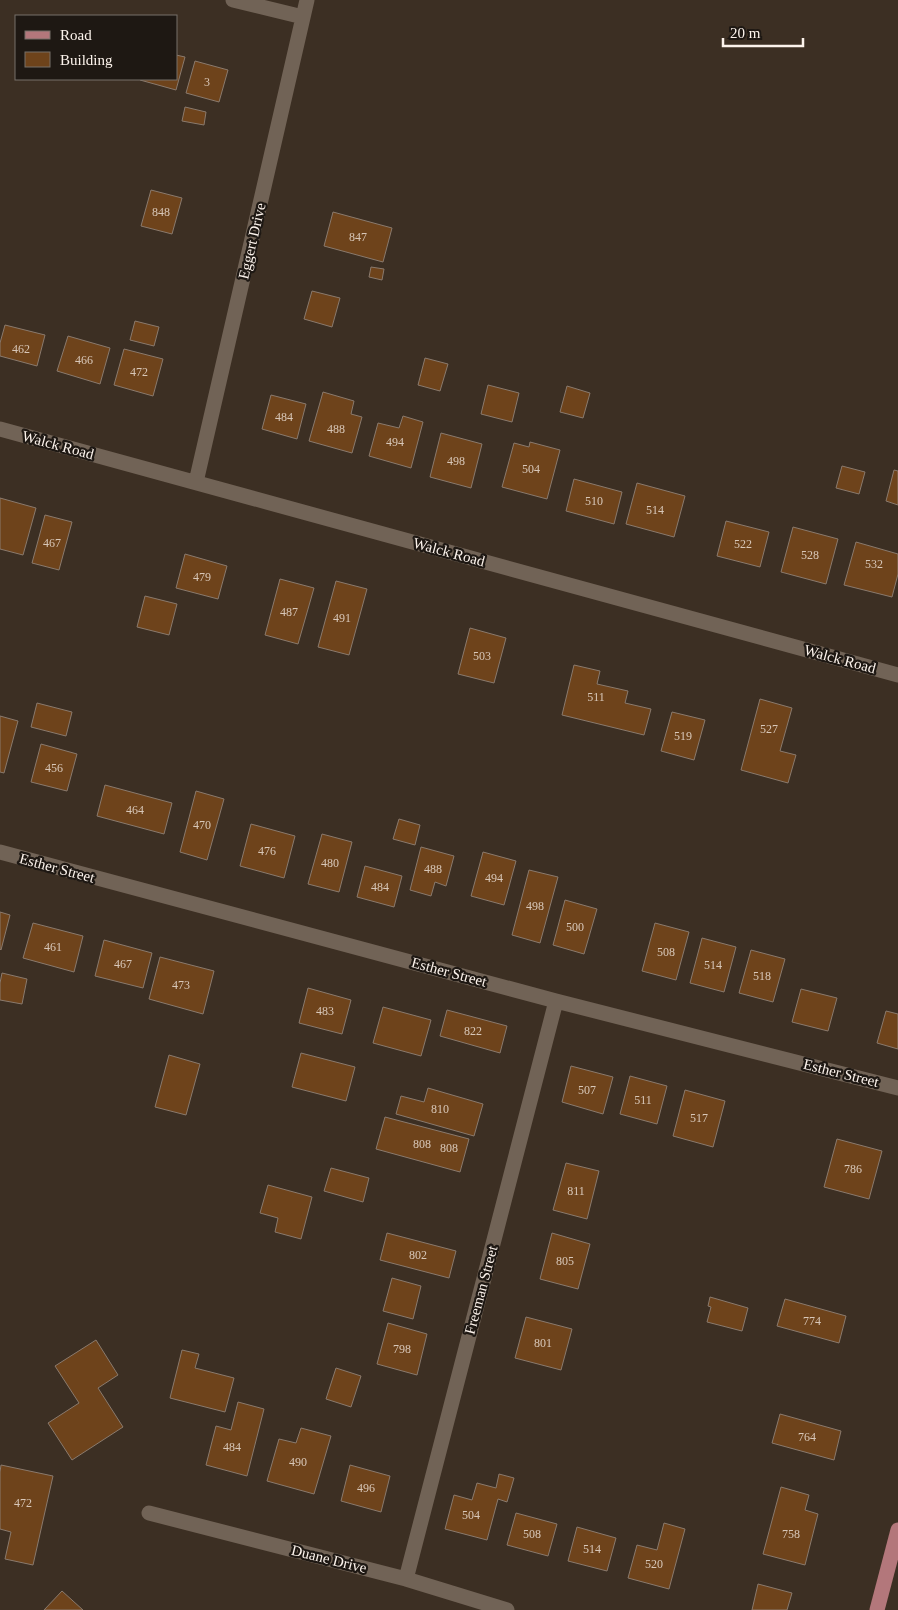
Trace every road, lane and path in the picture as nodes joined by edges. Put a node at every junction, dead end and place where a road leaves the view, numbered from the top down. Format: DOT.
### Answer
graph roads {
  1 [pos="233,0"];
  2 [pos="307,0"];
  3 [pos="303,17"];
  4 [pos="0,429"];
  5 [pos="196,482"];
  6 [pos="898,675"];
  7 [pos="0,852"];
  8 [pos="556,1001"];
  9 [pos="898,1088"];
  10 [pos="149,1513"];
  11 [pos="898,1530"];
  12 [pos="406,1579"];
  13 [pos="507,1610"];
  14 [pos="877,1610"];
  1 -- 3 [label="street"];
  2 -- 3 [label="street, Eggert Drive"];
  3 -- 5 [label="street, Eggert Drive"];
  4 -- 5 [label="street, Walck Road"];
  5 -- 6 [label="street, Walck Road"];
  7 -- 8 [label="street, Esther Street"];
  8 -- 9 [label="street, Esther Street"];
  8 -- 12 [label="street, Freeman Street"];
  10 -- 12 [label="street, Duane Drive"];
  11 -- 14 [label="main road"];
  12 -- 13 [label="street, Duane Drive"];
}
